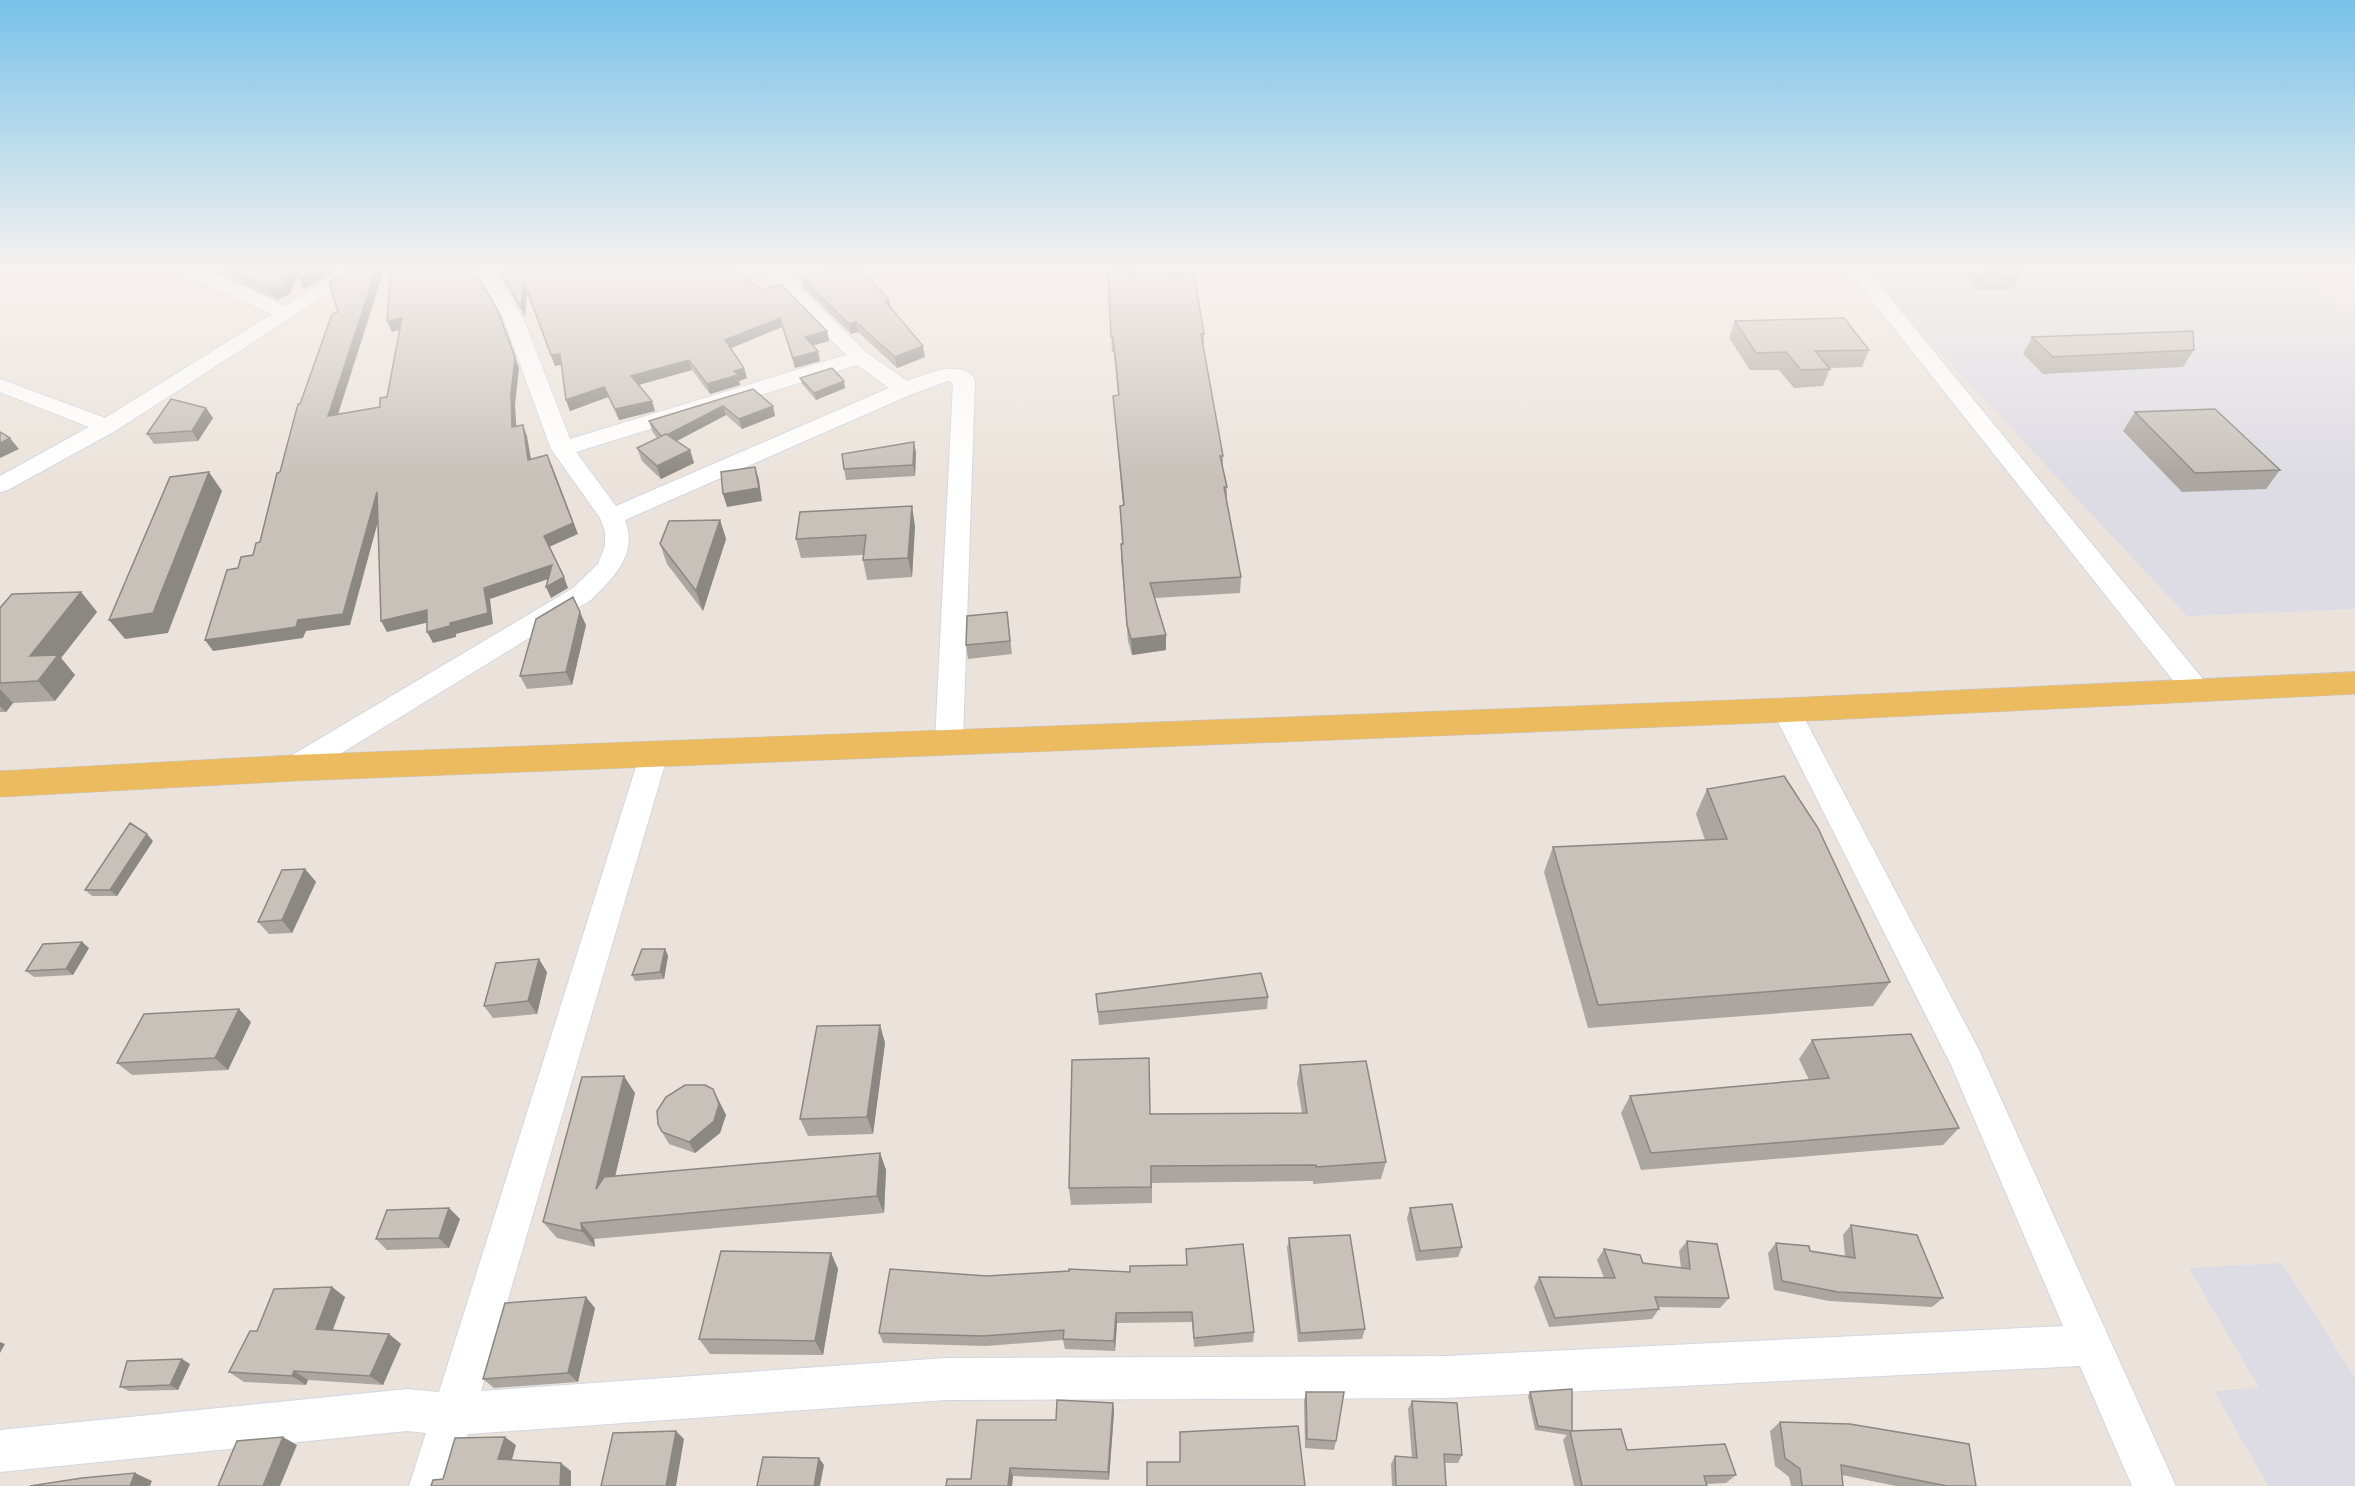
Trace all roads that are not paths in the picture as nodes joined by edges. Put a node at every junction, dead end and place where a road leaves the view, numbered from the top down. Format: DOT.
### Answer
graph roads {
  1 [pos="243,339"];
  2 [pos="521,339"];
  3 [pos="842,339"];
  4 [pos="1913,339"];
  5 [pos="860,357"];
  6 [pos="0,385"];
  7 [pos="904,390"];
  8 [pos="107,426"];
  9 [pos="562,449"];
  10 [pos="0,485"];
  11 [pos="612,517"];
  12 [pos="2355,683"];
  13 [pos="2197,691"];
  14 [pos="1786,710"];
  15 [pos="948,742"];
  16 [pos="654,754"];
  17 [pos="294,768"];
  18 [pos="0,784"];
  19 [pos="2091,1346"];
  20 [pos="452,1414"];
  21 [pos="0,1451"];
  22 [pos="431,1486"];
  23 [pos="2154,1486"];
  1 -- 8 [label="street"];
  2 -- 9 [label="street"];
  3 -- 5 [label="street"];
  4 -- 13 [label="street"];
  5 -- 7 [label="street"];
  5 -- 9 [label="street"];
  6 -- 8 [label="street"];
  7 -- 11 [label="street"];
  7 -- 15 [label="street"];
  8 -- 10 [label="street"];
  9 -- 11 [label="street"];
  11 -- 17 [label="street"];
  12 -- 13 [label="main road"];
  13 -- 14 [label="main road"];
  14 -- 15 [label="main road"];
  14 -- 19 [label="street"];
  15 -- 16 [label="main road"];
  16 -- 17 [label="main road"];
  16 -- 20 [label="street"];
  17 -- 18 [label="main road"];
  19 -- 20 [label="street"];
  19 -- 23 [label="street"];
  20 -- 21 [label="street"];
  20 -- 22 [label="street"];
}
